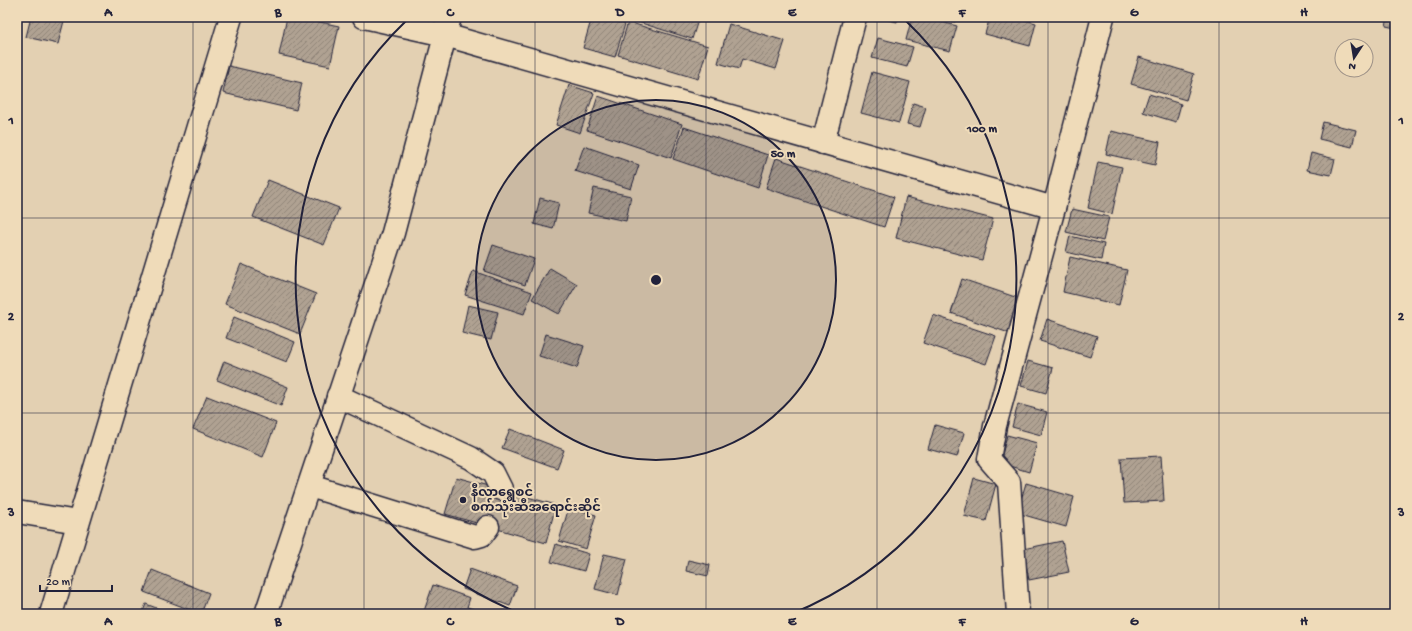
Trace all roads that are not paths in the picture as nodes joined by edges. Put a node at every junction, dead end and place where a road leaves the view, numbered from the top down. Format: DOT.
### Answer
graph roads {
  1 [pos="231,17"];
  2 [pos="364,17"];
  3 [pos="855,17"];
  4 [pos="1103,17"];
  5 [pos="447,26"];
  6 [pos="823,143"];
  7 [pos="1054,208"];
  8 [pos="338,396"];
  9 [pos="310,486"];
  10 [pos="501,489"];
  11 [pos="17,512"];
  12 [pos="78,522"];
  13 [pos="488,527"];
  14 [pos="51,614"];
  15 [pos="266,614"];
  16 [pos="1018,614"];
  1 -- 12 [label="street"];
  2 -- 5 [label="street"];
  3 -- 6 [label="street"];
  4 -- 7 [label="street"];
  5 -- 6 [label="street"];
  5 -- 8 [label="street"];
  6 -- 7 [label="street"];
  7 -- 16 [label="street"];
  8 -- 9 [label="street"];
  8 -- 10 [label="street"];
  9 -- 13 [label="street"];
  9 -- 15 [label="street"];
  11 -- 12 [label="street"];
  12 -- 14 [label="street"];
}
